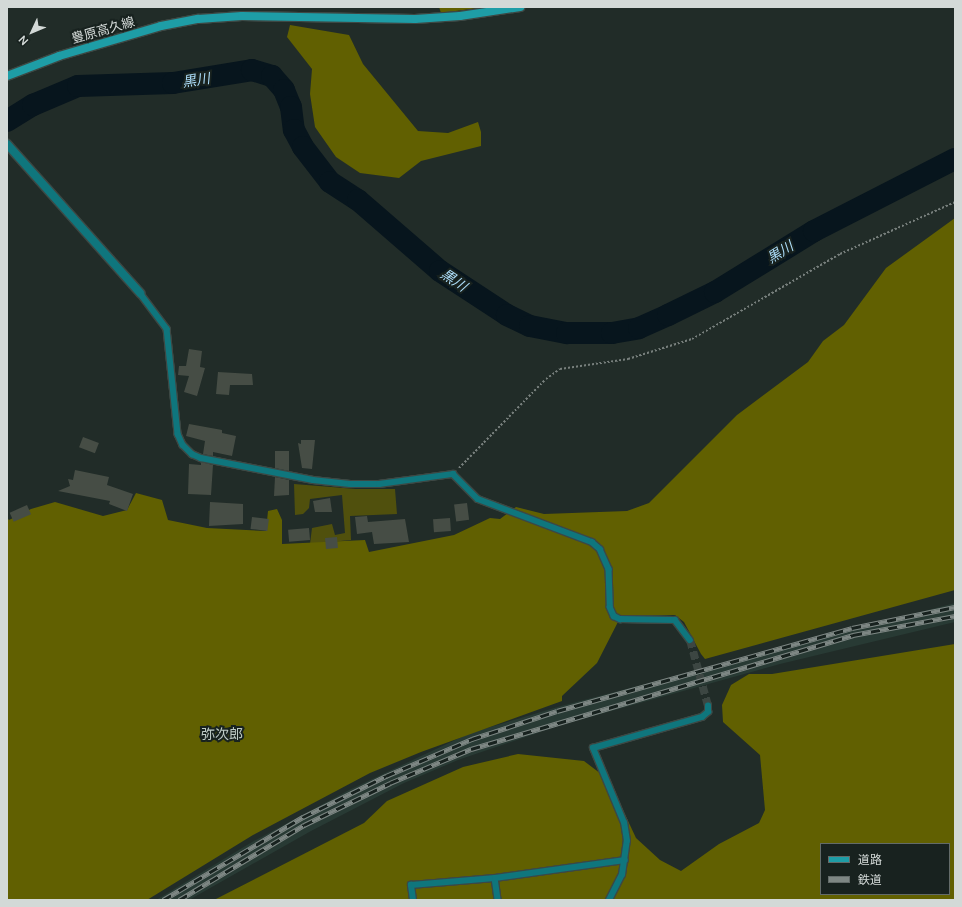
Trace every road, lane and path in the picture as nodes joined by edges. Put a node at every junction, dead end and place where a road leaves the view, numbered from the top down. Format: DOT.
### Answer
graph roads {
  1 [pos="520,7"];
  2 [pos="7,76"];
  3 [pos="7,144"];
  4 [pos="955,202"];
  5 [pos="140,293"];
  6 [pos="453,474"];
  7 [pos="690,640"];
  8 [pos="708,706"];
  9 [pos="625,860"];
  10 [pos="495,878"];
  11 [pos="413,900"];
  12 [pos="498,900"];
  13 [pos="609,900"];
  1 -- 2 [label="main road, 豊原高久線"];
  3 -- 5 [label="street"];
  4 -- 6 [label="path"];
  5 -- 6 [label="lane"];
  6 -- 7 [label="lane"];
  8 -- 9 [label="lane"];
  9 -- 10 [label="lane"];
  9 -- 13 [label="lane"];
  10 -- 11 [label="lane"];
  10 -- 12 [label="lane"];
}
